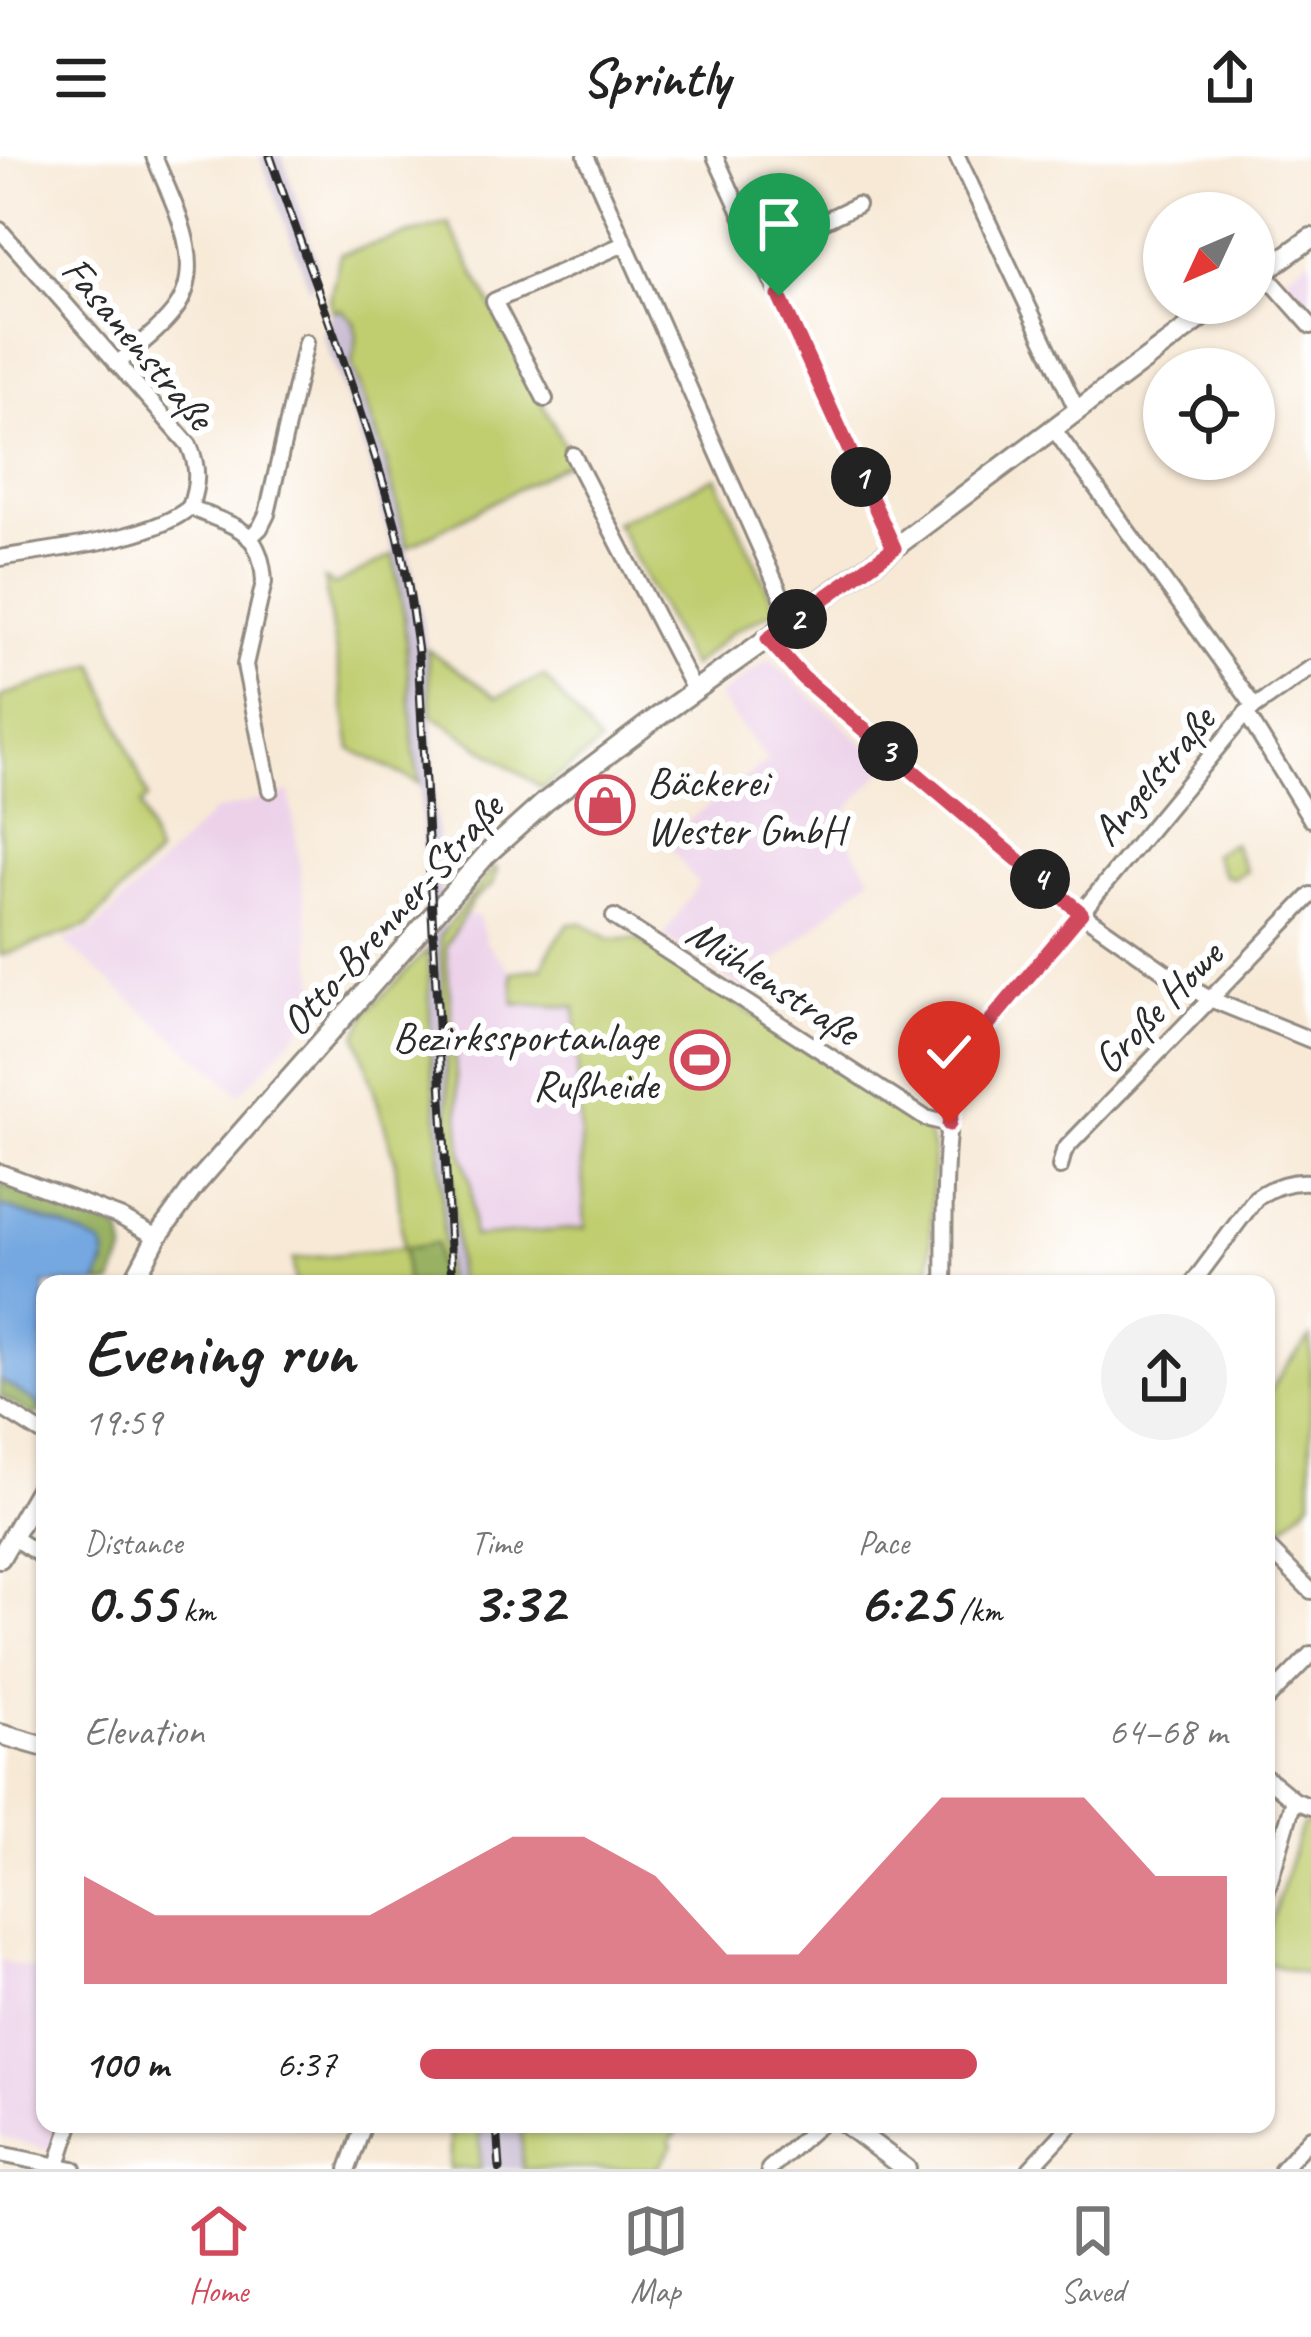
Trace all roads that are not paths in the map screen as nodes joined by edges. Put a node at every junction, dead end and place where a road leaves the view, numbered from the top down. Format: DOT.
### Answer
graph roads {
  1 [pos="154,156"];
  2 [pos="586,156"];
  3 [pos="715,156"];
  4 [pos="963,158"];
  5 [pos="857,205"];
  6 [pos="0,230"];
  7 [pos="1311,238"];
  8 [pos="624,244"];
  9 [pos="759,252"];
  10 [pos="1275,264"];
  11 [pos="1275,292"];
  12 [pos="1193,324"];
  13 [pos="1311,326"];
  14 [pos="306,342"];
  15 [pos="117,364"];
  16 [pos="545,399"];
  17 [pos="1077,410"];
  18 [pos="1053,428"];
  19 [pos="573,455"];
  20 [pos="190,507"];
  21 [pos="249,538"];
  22 [pos="894,548"];
  23 [pos="0,558"];
  24 [pos="793,622"];
  25 [pos="768,639"];
  26 [pos="1311,668"];
  27 [pos="694,690"];
  28 [pos="1250,709"];
  29 [pos="270,790"];
  30 [pos="1311,819"];
  31 [pos="1311,895"];
  32 [pos="1081,913"];
  33 [pos="614,917"];
  34 [pos="1210,999"];
  35 [pos="1311,1040"];
  36 [pos="949,1124"];
  37 [pos="1060,1167"];
  38 [pos="0,1172"];
  39 [pos="1311,1183"];
  40 [pos="157,1237"];
  41 [pos="137,1275"];
  42 [pos="944,1275"];
  43 [pos="1199,1275"];
  44 [pos="0,1408"];
  45 [pos="36,1430"];
  46 [pos="36,1496"];
  47 [pos="12,1537"];
  48 [pos="36,1552"];
  49 [pos="1275,1555"];
  50 [pos="0,1558"];
  51 [pos="1311,1591"];
  52 [pos="1311,1654"];
  53 [pos="1275,1691"];
  54 [pos="0,1735"];
  55 [pos="36,1745"];
  56 [pos="1275,1784"];
  57 [pos="1294,1800"];
  58 [pos="1311,1808"];
  59 [pos="1275,1864"];
  60 [pos="70,2133"];
  61 [pos="361,2133"];
  62 [pos="810,2133"];
  63 [pos="858,2133"];
  64 [pos="1064,2133"];
  65 [pos="1311,2137"];
  66 [pos="0,2154"];
  67 [pos="66,2167"];
  68 [pos="348,2169"];
  69 [pos="770,2169"];
  70 [pos="906,2169"];
  71 [pos="1030,2169"];
  72 [pos="1282,2169"];
  1 -- 15 [label="street"];
  2 -- 8 [label="street"];
  3 -- 9 [label="street"];
  4 -- 17 [label="street"];
  5 -- 9 [label="street"];
  6 -- 15 [label="street, Fasanenstraße"];
  7 -- 10 [label="street"];
  8 -- 16 [label="street"];
  8 -- 24 [label="street"];
  9 -- 22 [label="street"];
  11 -- 13 [label="street"];
  12 -- 17 [label="street, Otto-Brenner-Straße"];
  14 -- 21 [label="street"];
  15 -- 20 [label="street, Fasanenstraße"];
  17 -- 18 [label="street, Otto-Brenner-Straße"];
  18 -- 22 [label="street, Otto-Brenner-Straße"];
  18 -- 28 [label="street"];
  19 -- 27 [label="street"];
  20 -- 21 [label="street"];
  20 -- 23 [label="street"];
  21 -- 29 [label="street"];
  22 -- 24 [label="street, Otto-Brenner-Straße"];
  24 -- 25 [label="street, Otto-Brenner-Straße"];
  25 -- 27 [label="street, Otto-Brenner-Straße"];
  25 -- 32 [label="street"];
  26 -- 28 [label="street, Angelstraße"];
  27 -- 40 [label="street, Otto-Brenner-Straße"];
  28 -- 30 [label="street"];
  28 -- 32 [label="street, Angelstraße"];
  31 -- 34 [label="street, Große Howe"];
  32 -- 34 [label="street"];
  32 -- 36 [label="street, Angelstraße"];
  33 -- 36 [label="street, Mühlenstraße"];
  34 -- 35 [label="street"];
  34 -- 37 [label="street, Große Howe"];
  36 -- 42 [label="street"];
  38 -- 40 [label="street"];
  39 -- 43 [label="street"];
  40 -- 41 [label="street, Otto-Brenner-Straße"];
  44 -- 45 [label="street"];
  46 -- 47 [label="street"];
  47 -- 48 [label="street"];
  47 -- 50 [label="street"];
  49 -- 51 [label="street"];
  52 -- 53 [label="street"];
  54 -- 55 [label="street"];
  56 -- 57 [label="street"];
  57 -- 58 [label="street"];
  57 -- 59 [label="street"];
  60 -- 67 [label="street"];
  61 -- 68 [label="street"];
  62 -- 69 [label="street"];
  63 -- 70 [label="street"];
  64 -- 71 [label="street"];
  65 -- 72 [label="street"];
  66 -- 67 [label="street"];
}
